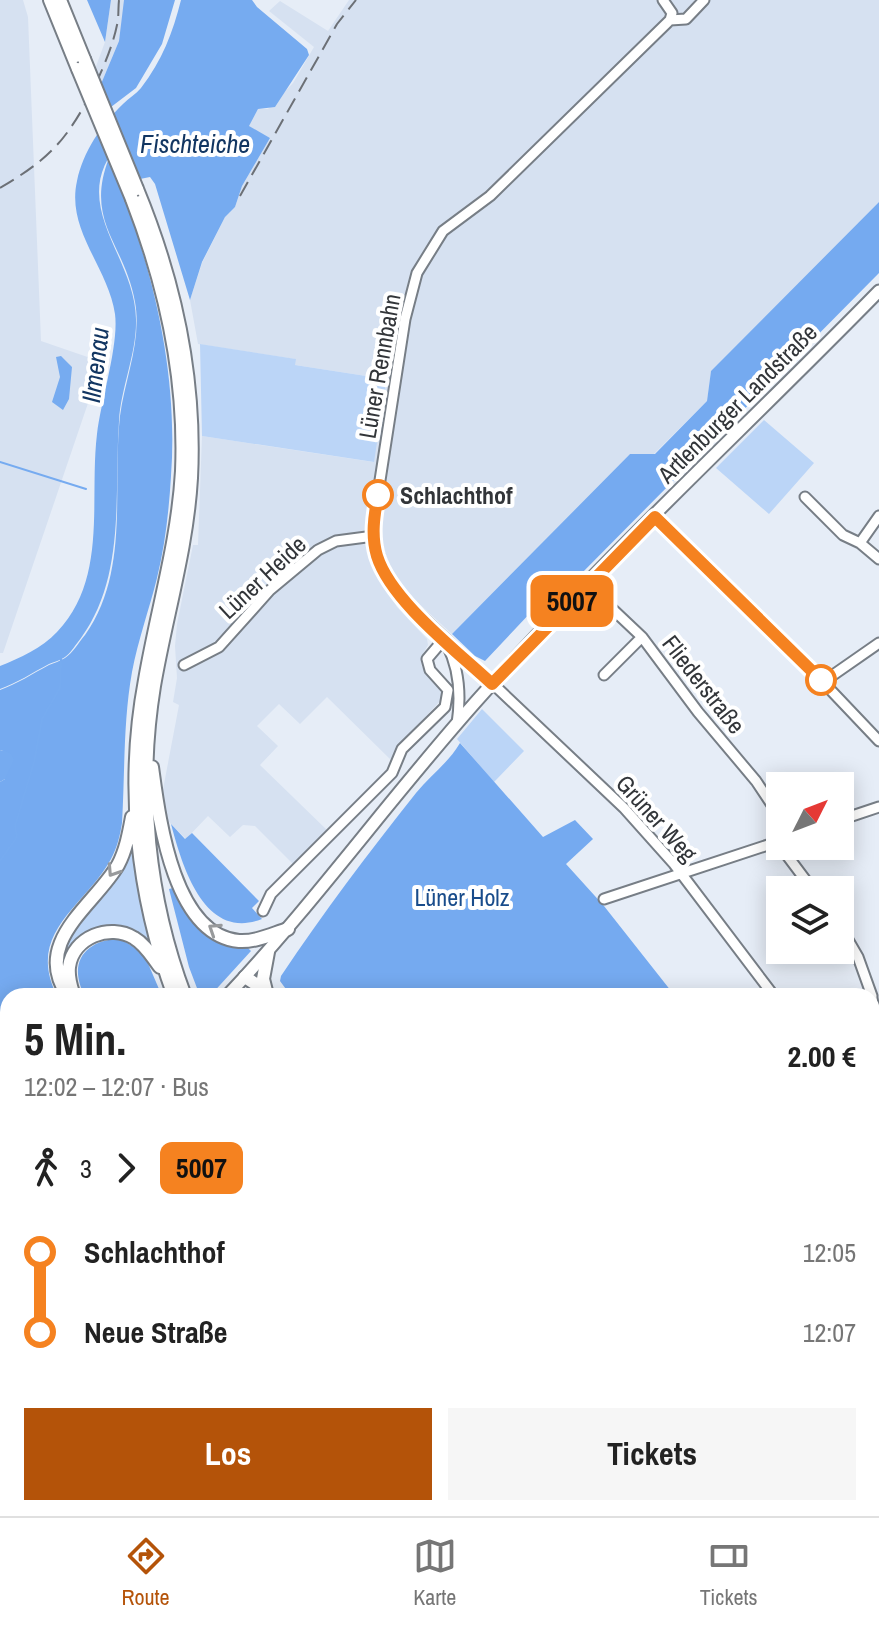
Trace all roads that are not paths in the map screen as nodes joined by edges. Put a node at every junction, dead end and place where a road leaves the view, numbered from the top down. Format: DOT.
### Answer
graph roads {
  1 [pos="50,0"];
  2 [pos="60,0"];
  3 [pos="663,0"];
  4 [pos="704,0"];
  5 [pos="670,20"];
  6 [pos="81,64"];
  7 [pos="135,194"];
  8 [pos="879,291"];
  9 [pos="805,497"];
  10 [pos="655,517"];
  11 [pos="878,517"];
  12 [pos="374,536"];
  13 [pos="860,543"];
  14 [pos="879,559"];
  15 [pos="587,585"];
  16 [pos="642,637"];
  17 [pos="444,639"];
  18 [pos="879,643"];
  19 [pos="184,665"];
  20 [pos="604,675"];
  21 [pos="823,682"];
  22 [pos="492,684"];
  23 [pos="457,724"];
  24 [pos="148,735"];
  25 [pos="879,741"];
  26 [pos="766,796"];
  27 [pos="135,798"];
  28 [pos="879,807"];
  29 [pos="854,815"];
  30 [pos="766,845"];
  31 [pos="682,874"];
  32 [pos="604,899"];
  33 [pos="263,911"];
  34 [pos="288,929"];
  35 [pos="854,950"];
  36 [pos="268,952"];
  37 [pos="166,975"];
  38 [pos="245,977"];
  39 [pos="66,988"];
  40 [pos="70,988"];
  41 [pos="171,988"];
  42 [pos="182,988"];
  43 [pos="235,988"];
  44 [pos="261,988"];
  45 [pos="266,988"];
  46 [pos="768,988"];
  47 [pos="869,988"];
  1 -- 6 [label="highway"];
  2 -- 6 [label="highway"];
  3 -- 5 [label="street"];
  4 -- 5 [label="street, Lüner Rennbahn"];
  5 -- 12 [label="street, Lüner Rennbahn"];
  6 -- 7 [label="highway, bridge"];
  7 -- 24 [label="highway"];
  7 -- 27 [label="highway"];
  8 -- 10 [label="main road, Artlenburger Landstraße"];
  9 -- 13 [label="street"];
  10 -- 15 [label="main road, Artlenburger Landstraße"];
  10 -- 21 [label="street"];
  11 -- 13 [label="street"];
  12 -- 17 [label="street, Lüner Rennbahn"];
  12 -- 19 [label="street, Lüner Heide"];
  13 -- 14 [label="street"];
  15 -- 16 [label="street, Fliederstraße"];
  15 -- 22 [label="main road, Artlenburger Landstraße"];
  16 -- 20 [label="street"];
  16 -- 26 [label="street, Fliederstraße"];
  17 -- 22 [label="street, Lüner Rennbahn"];
  17 -- 23 [label="street"];
  17 -- 33 [label="street"];
  18 -- 21 [label="street"];
  21 -- 25 [label="street"];
  22 -- 23 [label="main road, Artlenburger Landstraße"];
  22 -- 31 [label="street, Grüner Weg"];
  23 -- 34 [label="main road, Artlenburger Landstraße"];
  34 -- 24 [label="highway, one-way"];
  24 -- 42 [label="highway"];
  27 -- 37 [label="highway"];
  27 -- 39 [label="highway, one-way"];
  28 -- 29 [label="street"];
  30 -- 31 [label="street"];
  31 -- 32 [label="street"];
  31 -- 46 [label="street, Grüner Weg"];
  34 -- 36 [label="main road, Artlenburger Landstraße"];
  35 -- 47 [label="street"];
  36 -- 38 [label="main road, Artlenburger Landstraße"];
  36 -- 45 [label="highway"];
  37 -- 40 [label="highway"];
  37 -- 41 [label="highway"];
  38 -- 43 [label="main road, Artlenburger Landstraße"];
  38 -- 44 [label="highway"];
}
